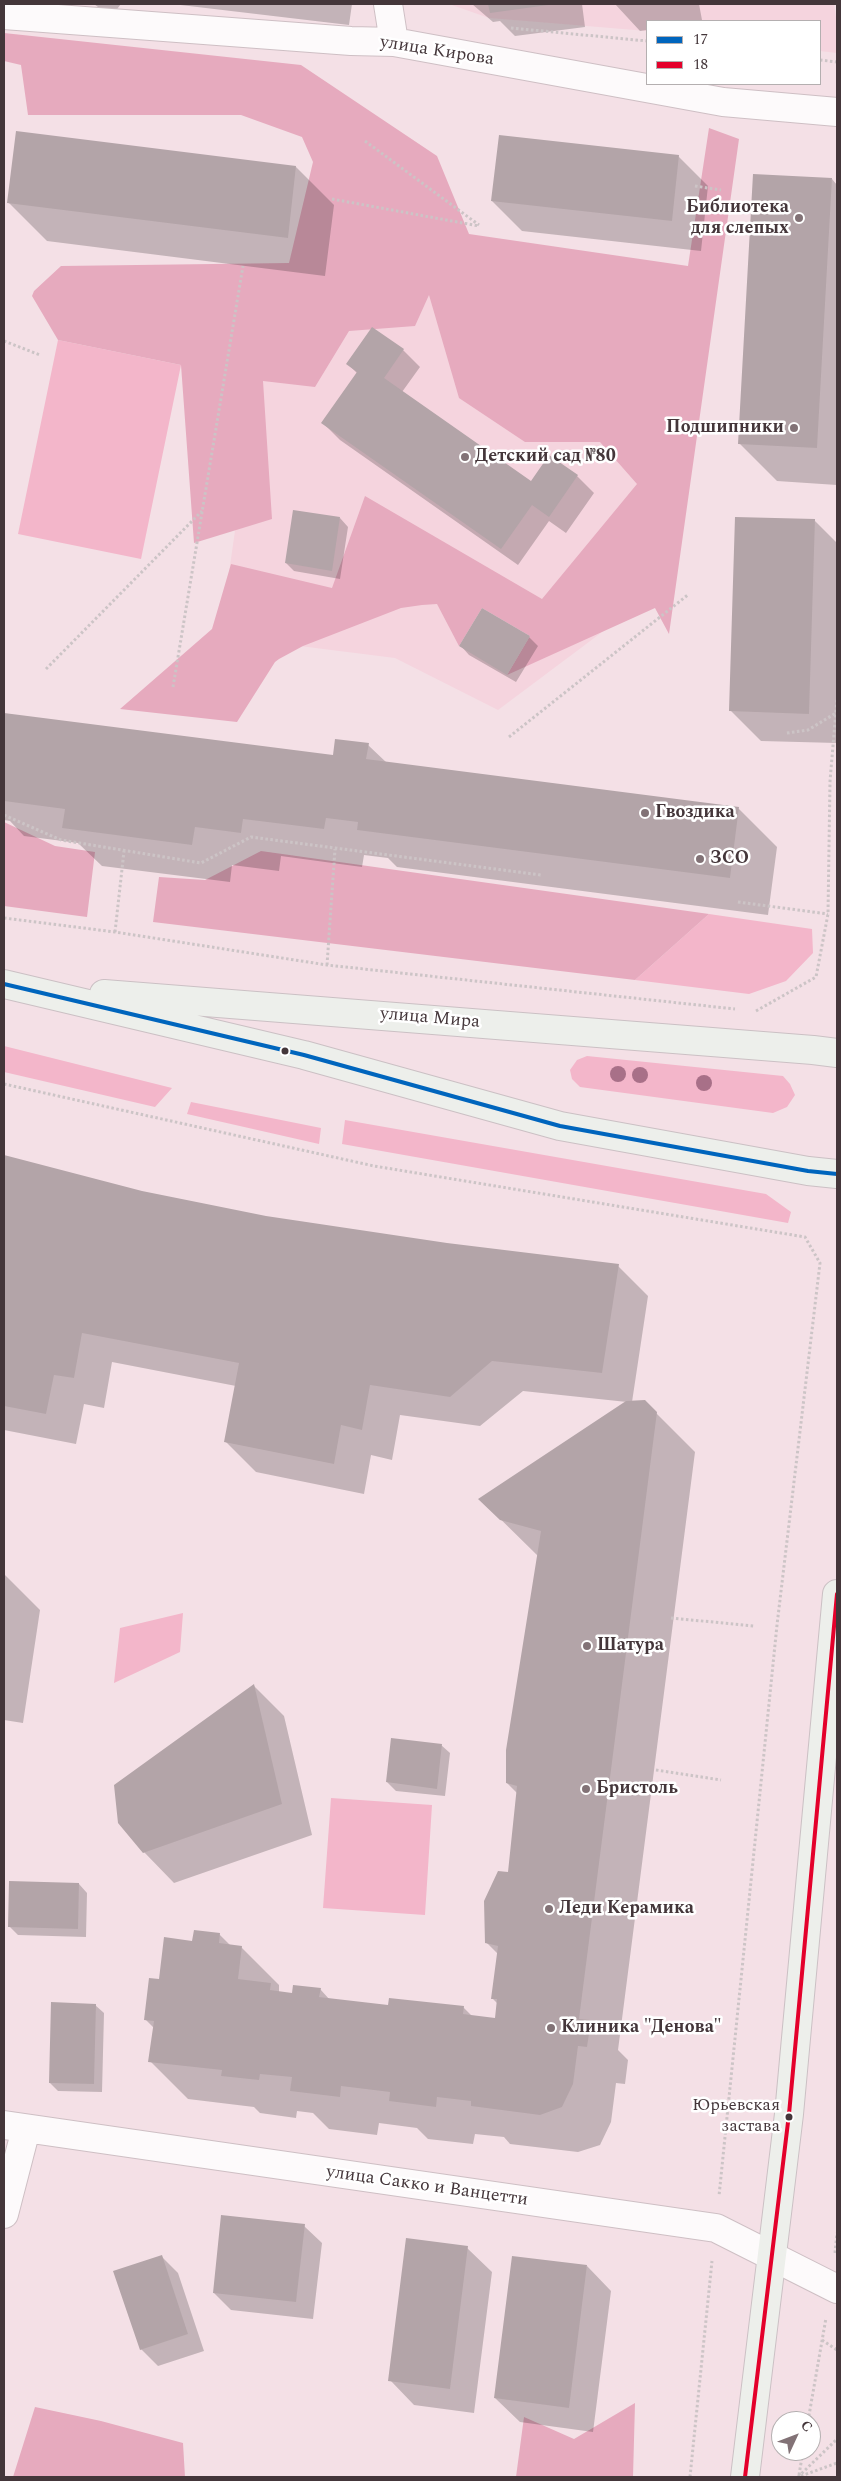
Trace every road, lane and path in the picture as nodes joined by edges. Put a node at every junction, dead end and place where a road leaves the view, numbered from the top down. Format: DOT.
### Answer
graph roads {
  1 [pos="388,4"];
  2 [pos="4,15"];
  3 [pos="501,27"];
  4 [pos="646,41"];
  5 [pos="394,42"];
  6 [pos="821,60"];
  7 [pos="837,62"];
  8 [pos="837,112"];
  9 [pos="365,141"];
  10 [pos="694,186"];
  11 [pos="721,190"];
  12 [pos="332,199"];
  13 [pos="243,266"];
  14 [pos="4,341"];
  15 [pos="40,356"];
  16 [pos="203,511"];
  17 [pos="689,594"];
  18 [pos="46,669"];
  19 [pos="173,687"];
  20 [pos="837,699"];
  21 [pos="836,713"];
  22 [pos="787,733"];
  23 [pos="509,737"];
  24 [pos="4,815"];
  25 [pos="335,849"];
  26 [pos="124,851"];
  27 [pos="542,874"];
  28 [pos="738,902"];
  29 [pos="828,914"];
  30 [pos="4,918"];
  31 [pos="115,932"];
  32 [pos="327,965"];
  33 [pos="13,986"];
  34 [pos="738,1009"];
  35 [pos="748,1010"];
  36 [pos="837,1053"];
  37 [pos="4,1084"];
  38 [pos="837,1174"];
  39 [pos="837,1594"];
  40 [pos="671,1618"];
  41 [pos="754,1626"];
  42 [pos="656,1770"];
  43 [pos="721,1780"];
  44 [pos="15,2127"];
  45 [pos="4,2214"];
  46 [pos="716,2228"];
  47 [pos="837,2233"];
  48 [pos="837,2243"];
  49 [pos="773,2257"];
  50 [pos="834,2288"];
  51 [pos="822,2340"];
  52 [pos="837,2350"];
  53 [pos="810,2411"];
  54 [pos="837,2439"];
  55 [pos="801,2461"];
  56 [pos="837,2463"];
  57 [pos="690,2477"];
  58 [pos="746,2477"];
  59 [pos="798,2477"];
  1 -- 5 [label="street"];
  2 -- 5 [label="street, улица Кирова"];
  3 -- 4 [label="path"];
  5 -- 8 [label="street, улица Кирова"];
  6 -- 7 [label="path"];
  9 -- 12 [label="path"];
  10 -- 11 [label="path"];
  13 -- 16 [label="path"];
  14 -- 15 [label="path"];
  16 -- 18 [label="path"];
  16 -- 19 [label="path"];
  17 -- 23 [label="path"];
  20 -- 21 [label="path"];
  21 -- 22 [label="path"];
  21 -- 29 [label="path"];
  24 -- 26 [label="path"];
  25 -- 26 [label="path"];
  25 -- 27 [label="path"];
  25 -- 32 [label="path"];
  26 -- 31 [label="path"];
  28 -- 29 [label="path"];
  29 -- 35 [label="path"];
  30 -- 31 [label="path"];
  31 -- 32 [label="path"];
  32 -- 34 [label="path"];
  33 -- 36 [label="main road, улица Мира"];
  33 -- 38 [label="main road, улица Мира"];
  37 -- 46 [label="path"];
  39 -- 49 [label="main road"];
  40 -- 41 [label="path"];
  42 -- 43 [label="path"];
  44 -- 45 [label="street"];
  44 -- 46 [label="street, улица Сакко и Ванцетти"];
  46 -- 49 [label="street, улица Сакко и Ванцетти"];
  46 -- 57 [label="path"];
  47 -- 48 [label="path"];
  48 -- 50 [label="path"];
  49 -- 50 [label="street, улица Сакко и Ванцетти"];
  49 -- 58 [label="main road"];
  50 -- 51 [label="path"];
  51 -- 52 [label="path"];
  51 -- 53 [label="path"];
  54 -- 59 [label="path"];
  55 -- 59 [label="path"];
  56 -- 59 [label="path"];
}
